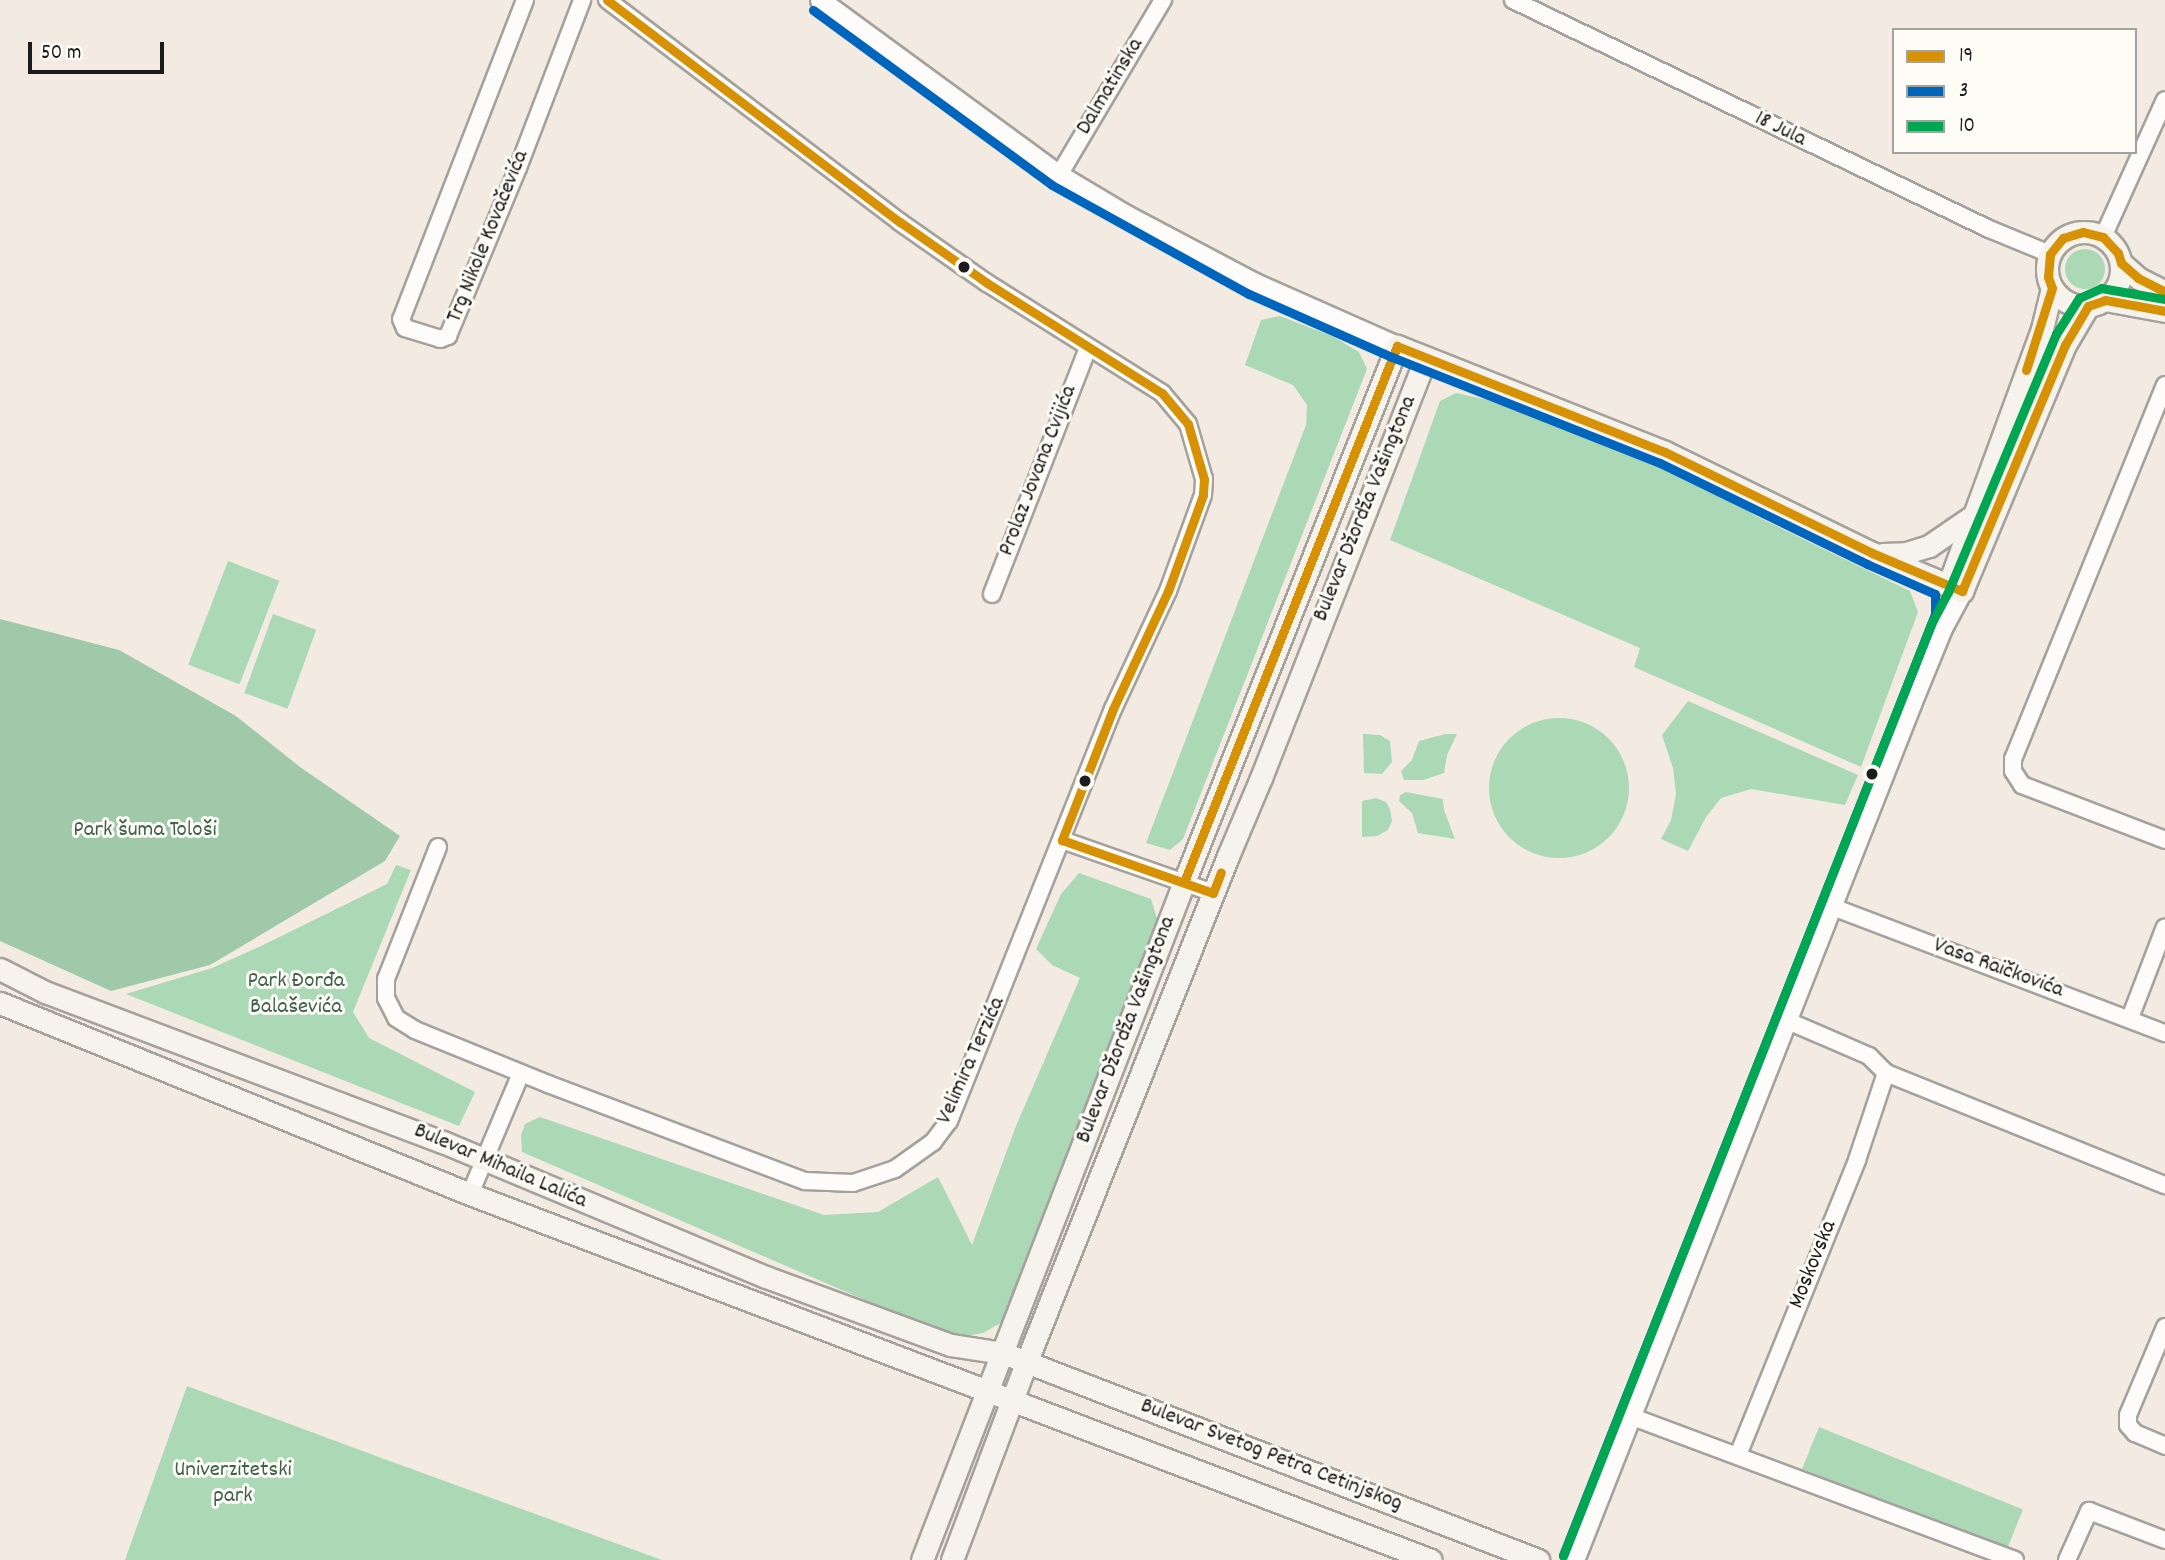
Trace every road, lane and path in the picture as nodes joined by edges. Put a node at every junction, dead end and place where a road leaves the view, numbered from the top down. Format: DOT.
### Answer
graph roads {
  1 [pos="525,0"];
  2 [pos="582,0"];
  3 [pos="607,0"];
  4 [pos="820,0"];
  5 [pos="1163,0"];
  6 [pos="1513,0"];
  7 [pos="2165,102"];
  8 [pos="1059,175"];
  9 [pos="2103,237"];
  10 [pos="2050,254"];
  11 [pos="2121,264"];
  12 [pos="2052,288"];
  13 [pos="2165,292"];
  14 [pos="2096,303"];
  15 [pos="2165,310"];
  16 [pos="1397,346"];
  17 [pos="1088,348"];
  18 [pos="1426,358"];
  19 [pos="2165,386"];
  20 [pos="2158,424"];
  21 [pos="1974,515"];
  22 [pos="1872,553"];
  23 [pos="1955,588"];
  24 [pos="992,594"];
  25 [pos="1062,840"];
  26 [pos="2165,840"];
  27 [pos="438,847"];
  28 [pos="1184,882"];
  29 [pos="1213,893"];
  30 [pos="1830,906"];
  31 [pos="2165,927"];
  32 [pos="0,969"];
  33 [pos="0,1003"];
  34 [pos="2130,1018"];
  35 [pos="1788,1021"];
  36 [pos="2165,1033"];
  37 [pos="521,1073"];
  38 [pos="1886,1073"];
  39 [pos="484,1160"];
  40 [pos="2165,1185"];
  41 [pos="470,1194"];
  42 [pos="2165,1328"];
  43 [pos="1003,1353"];
  44 [pos="1026,1363"];
  45 [pos="989,1389"];
  46 [pos="1013,1399"];
  47 [pos="1630,1416"];
  48 [pos="2165,1446"];
  49 [pos="1738,1455"];
  50 [pos="2165,1541"];
  51 [pos="922,1560"];
  52 [pos="952,1560"];
  53 [pos="1431,1560"];
  54 [pos="1538,1560"];
  55 [pos="1574,1560"];
  56 [pos="2015,1560"];
  57 [pos="2067,1560"];
  1 -- 2 [label="street, Trg Nikole Kovačevića"];
  3 -- 17 [label="street, Velimira Terzića"];
  4 -- 8 [label="street"];
  5 -- 8 [label="street, Dalmatinska"];
  6 -- 10 [label="street, 18 Jula"];
  7 -- 9 [label="street"];
  8 -- 16 [label="street"];
  9 -- 10 [label="main road"];
  9 -- 11 [label="main road"];
  10 -- 12 [label="main road"];
  11 -- 13 [label="main road"];
  11 -- 14 [label="main road"];
  12 -- 14 [label="main road"];
  12 -- 21 [label="main road"];
  14 -- 15 [label="main road"];
  14 -- 23 [label="main road"];
  16 -- 18 [label="main road"];
  16 -- 28 [label="main road, Bulevar Džordža Vašingtona"];
  17 -- 24 [label="street, Prolaz Jovana Cvijića"];
  17 -- 25 [label="street, Velimira Terzića"];
  18 -- 22 [label="main road"];
  18 -- 29 [label="main road, Bulevar Džordža Vašingtona"];
  19 -- 20 [label="street"];
  20 -- 26 [label="street"];
  21 -- 22 [label="main road"];
  21 -- 23 [label="main road"];
  22 -- 23 [label="main road"];
  23 -- 30 [label="street"];
  25 -- 28 [label="street"];
  25 -- 37 [label="street, Velimira Terzića"];
  27 -- 37 [label="street, Velimira Terzića"];
  28 -- 29 [label="street"];
  28 -- 43 [label="main road, Bulevar Džordža Vašingtona"];
  29 -- 44 [label="main road, Bulevar Džordža Vašingtona"];
  30 -- 34 [label="street, Vasa Raičkovića"];
  30 -- 35 [label="street"];
  31 -- 34 [label="street"];
  32 -- 39 [label="main road, Bulevar Mihaila Lalića"];
  33 -- 41 [label="main road, Bulevar Mihaila Lalića"];
  34 -- 36 [label="street, Vasa Raičkovića"];
  35 -- 38 [label="street"];
  35 -- 47 [label="street"];
  37 -- 39 [label="street"];
  38 -- 40 [label="street"];
  38 -- 49 [label="street, Moskovska"];
  39 -- 41 [label="street"];
  39 -- 43 [label="main road, Bulevar Mihaila Lalića"];
  41 -- 45 [label="main road, Bulevar Mihaila Lalića"];
  42 -- 48 [label="street"];
  43 -- 44 [label="main road, Bulevar Svetog Petra Cetinjskog"];
  43 -- 45 [label="main road, Bulevar Džordža Vašingtona"];
  44 -- 46 [label="main road, Bulevar Džordža Vašingtona"];
  44 -- 54 [label="main road, Bulevar Svetog Petra Cetinjskog"];
  45 -- 46 [label="main road, Bulevar Svetog Petra Cetinjskog"];
  45 -- 51 [label="main road, Bulevar Džordža Vašingtona"];
  46 -- 52 [label="main road, Bulevar Džordža Vašingtona"];
  46 -- 53 [label="main road, Bulevar Svetog Petra Cetinjskog"];
  47 -- 49 [label="street"];
  47 -- 55 [label="street"];
  49 -- 56 [label="street"];
  50 -- 57 [label="street"];
}
